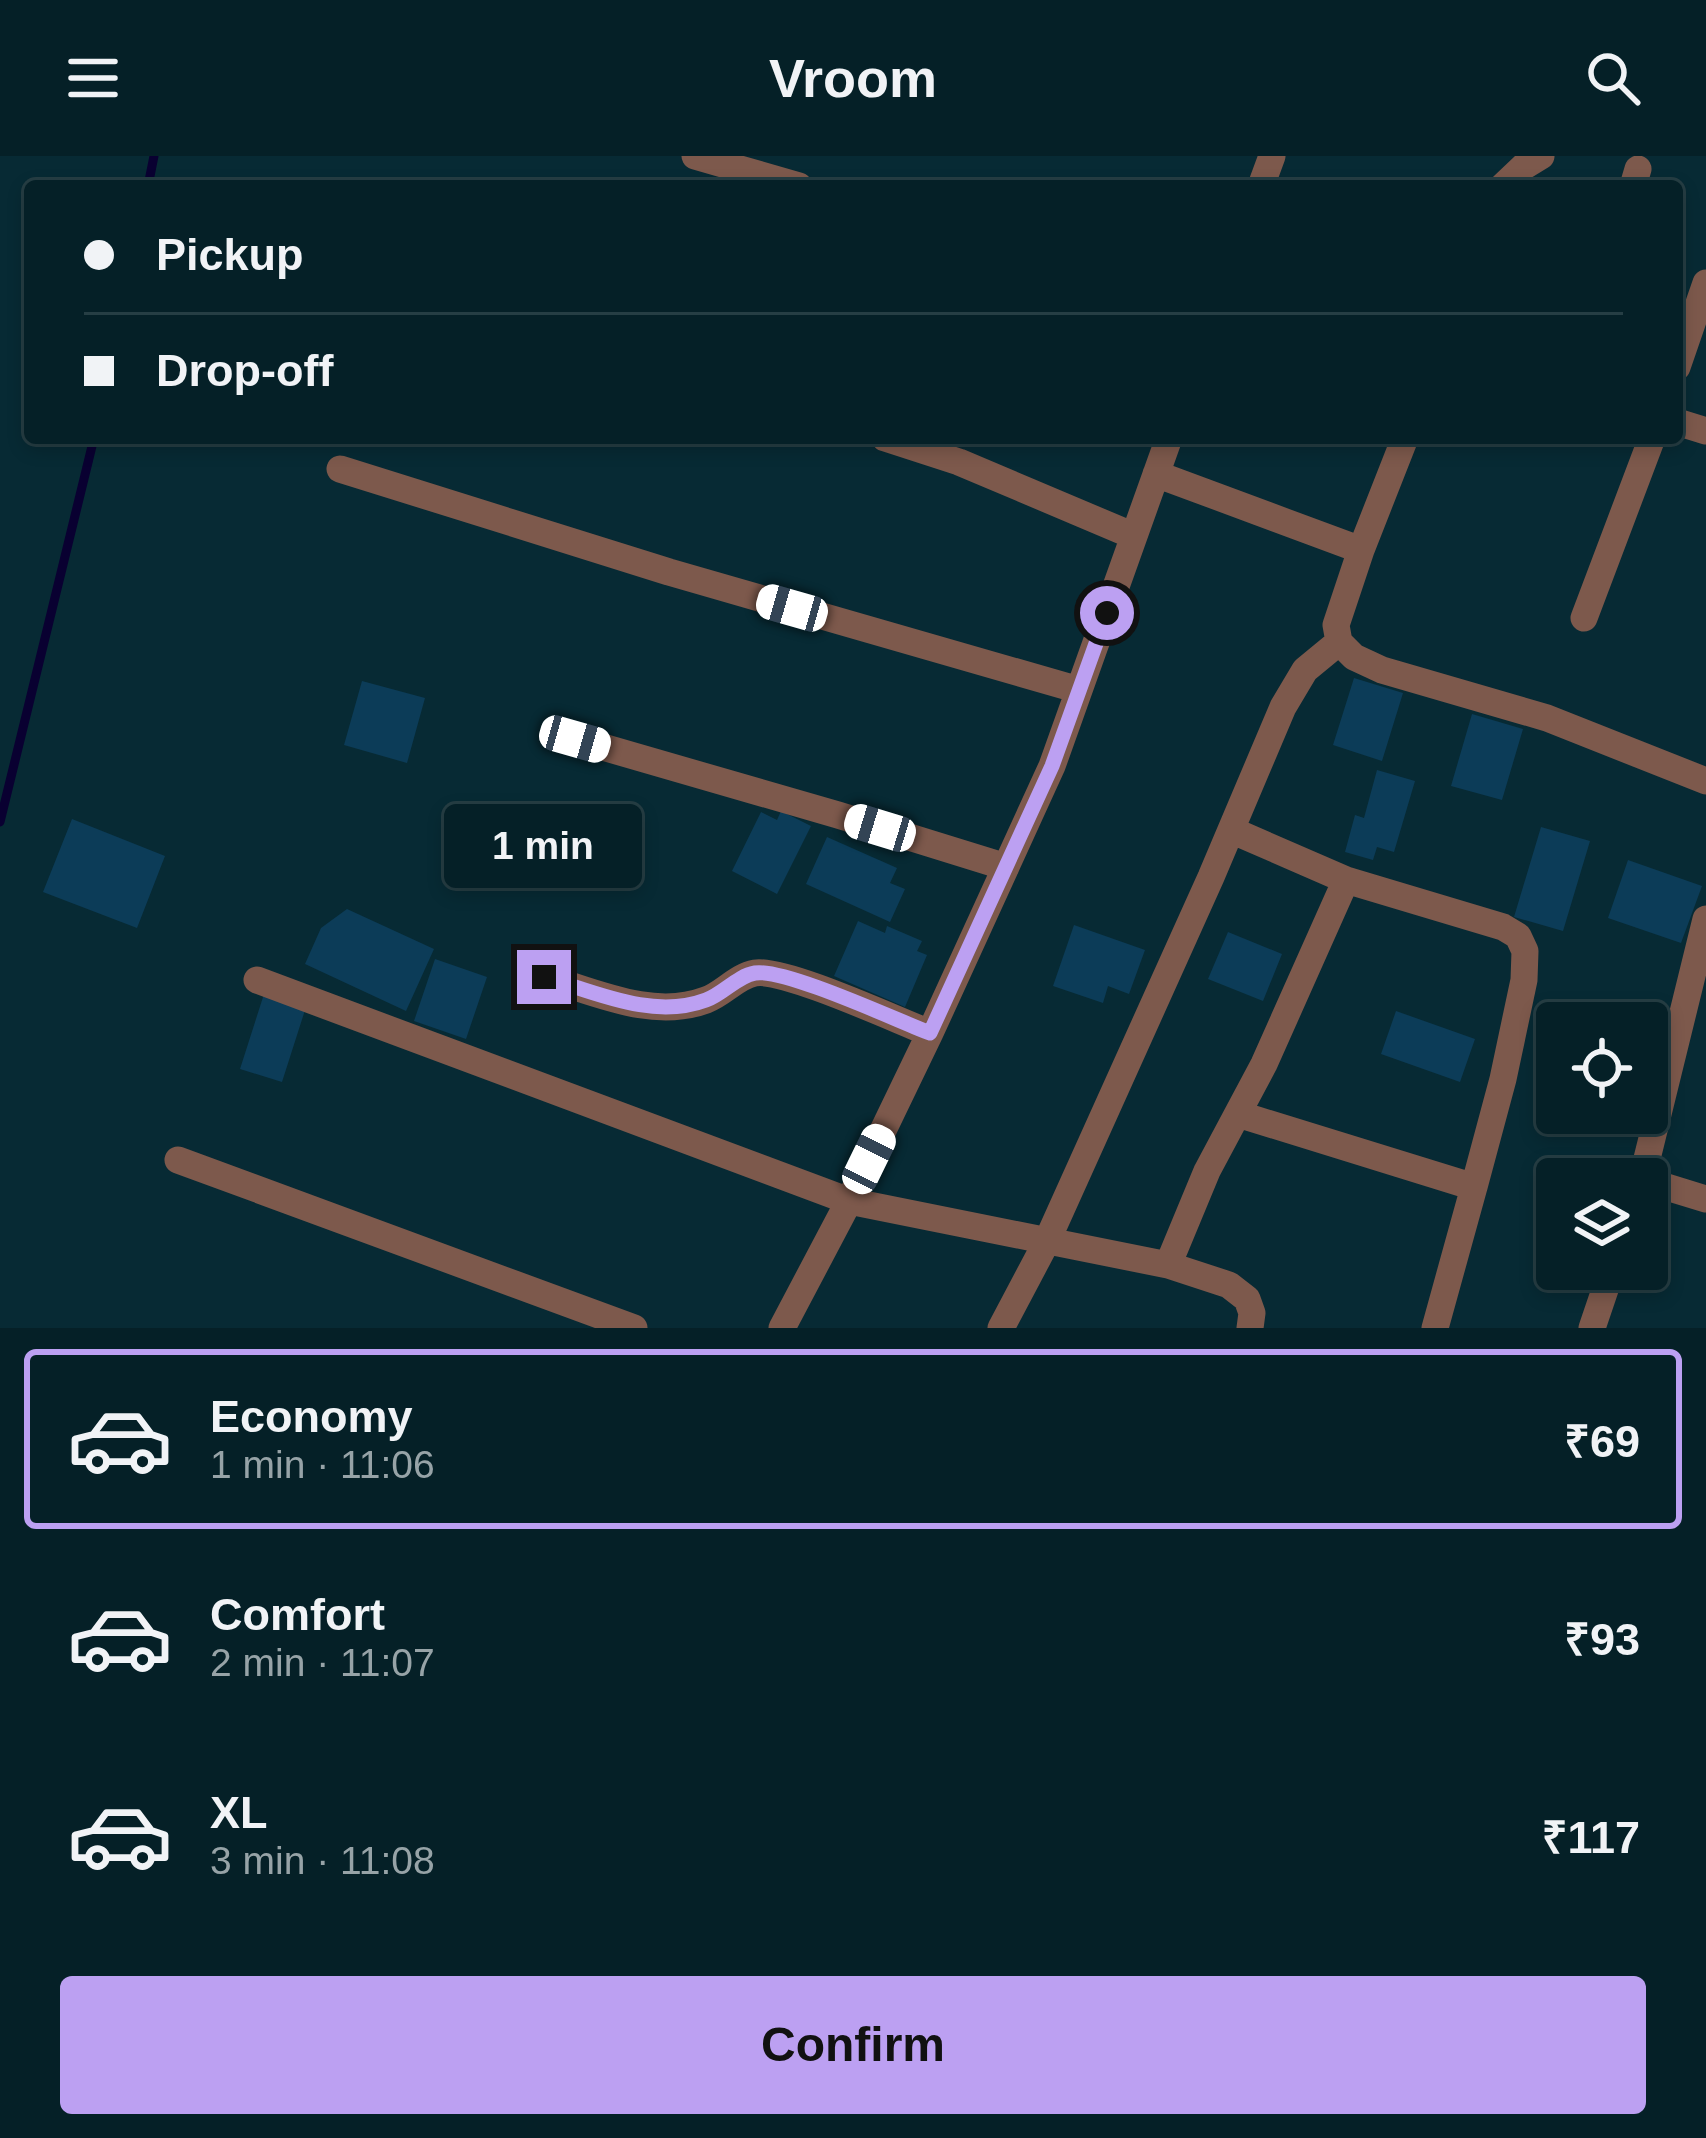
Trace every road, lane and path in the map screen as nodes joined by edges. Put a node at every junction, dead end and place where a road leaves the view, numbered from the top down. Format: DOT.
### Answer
graph roads {
  1 [pos="695,156"];
  2 [pos="1541,156"];
  3 [pos="771,166"];
  4 [pos="1509,180"];
  5 [pos="1706,283"];
  6 [pos="1683,350"];
  7 [pos="904,444"];
  8 [pos="1167,444"];
  9 [pos="1403,444"];
  10 [pos="1650,444"];
  11 [pos="340,469"];
  12 [pos="1156,474"];
  13 [pos="1134,536"];
  14 [pos="1361,550"];
  15 [pos="1584,618"];
  16 [pos="1339,642"];
  17 [pos="1079,690"];
  18 [pos="575,739"];
  19 [pos="1706,781"];
  20 [pos="1231,830"];
  21 [pos="1006,867"];
  22 [pos="1346,880"];
  23 [pos="1706,919"];
  24 [pos="544,977"];
  25 [pos="257,980"];
  26 [pos="1695,1005"];
  27 [pos="930,1033"];
  28 [pos="1238,1114"];
  29 [pos="1650,1158"];
  30 [pos="178,1160"];
  31 [pos="1474,1187"];
  32 [pos="1668,1187"];
  33 [pos="1706,1199"];
  34 [pos="848,1202"];
  35 [pos="1047,1241"];
  36 [pos="1168,1265"];
  37 [pos="1605,1290"];
  38 [pos="634,1328"];
  39 [pos="782,1328"];
  40 [pos="1001,1328"];
  41 [pos="1250,1328"];
  42 [pos="1435,1328"];
  43 [pos="1592,1328"];
  1 -- 3 [label="street"];
  2 -- 4 [label="street"];
  5 -- 6 [label="street"];
  7 -- 13 [label="street"];
  8 -- 12 [label="street"];
  9 -- 14 [label="street"];
  10 -- 15 [label="street"];
  11 -- 17 [label="street"];
  12 -- 13 [label="street"];
  12 -- 14 [label="street"];
  13 -- 17 [label="street"];
  14 -- 16 [label="street"];
  16 -- 19 [label="street"];
  16 -- 20 [label="street"];
  17 -- 21 [label="street"];
  18 -- 21 [label="street"];
  20 -- 22 [label="street"];
  20 -- 35 [label="street"];
  21 -- 27 [label="street"];
  22 -- 28 [label="street"];
  22 -- 31 [label="street"];
  23 -- 26 [label="street"];
  24 -- 27 [label="street"];
  25 -- 34 [label="street"];
  26 -- 29 [label="street"];
  27 -- 34 [label="street"];
  28 -- 31 [label="street"];
  28 -- 36 [label="street"];
  30 -- 38 [label="street"];
  31 -- 42 [label="street"];
  32 -- 33 [label="street"];
  34 -- 35 [label="street"];
  34 -- 39 [label="street"];
  35 -- 36 [label="street"];
  35 -- 40 [label="street"];
  36 -- 41 [label="street"];
  37 -- 43 [label="street"];
}
